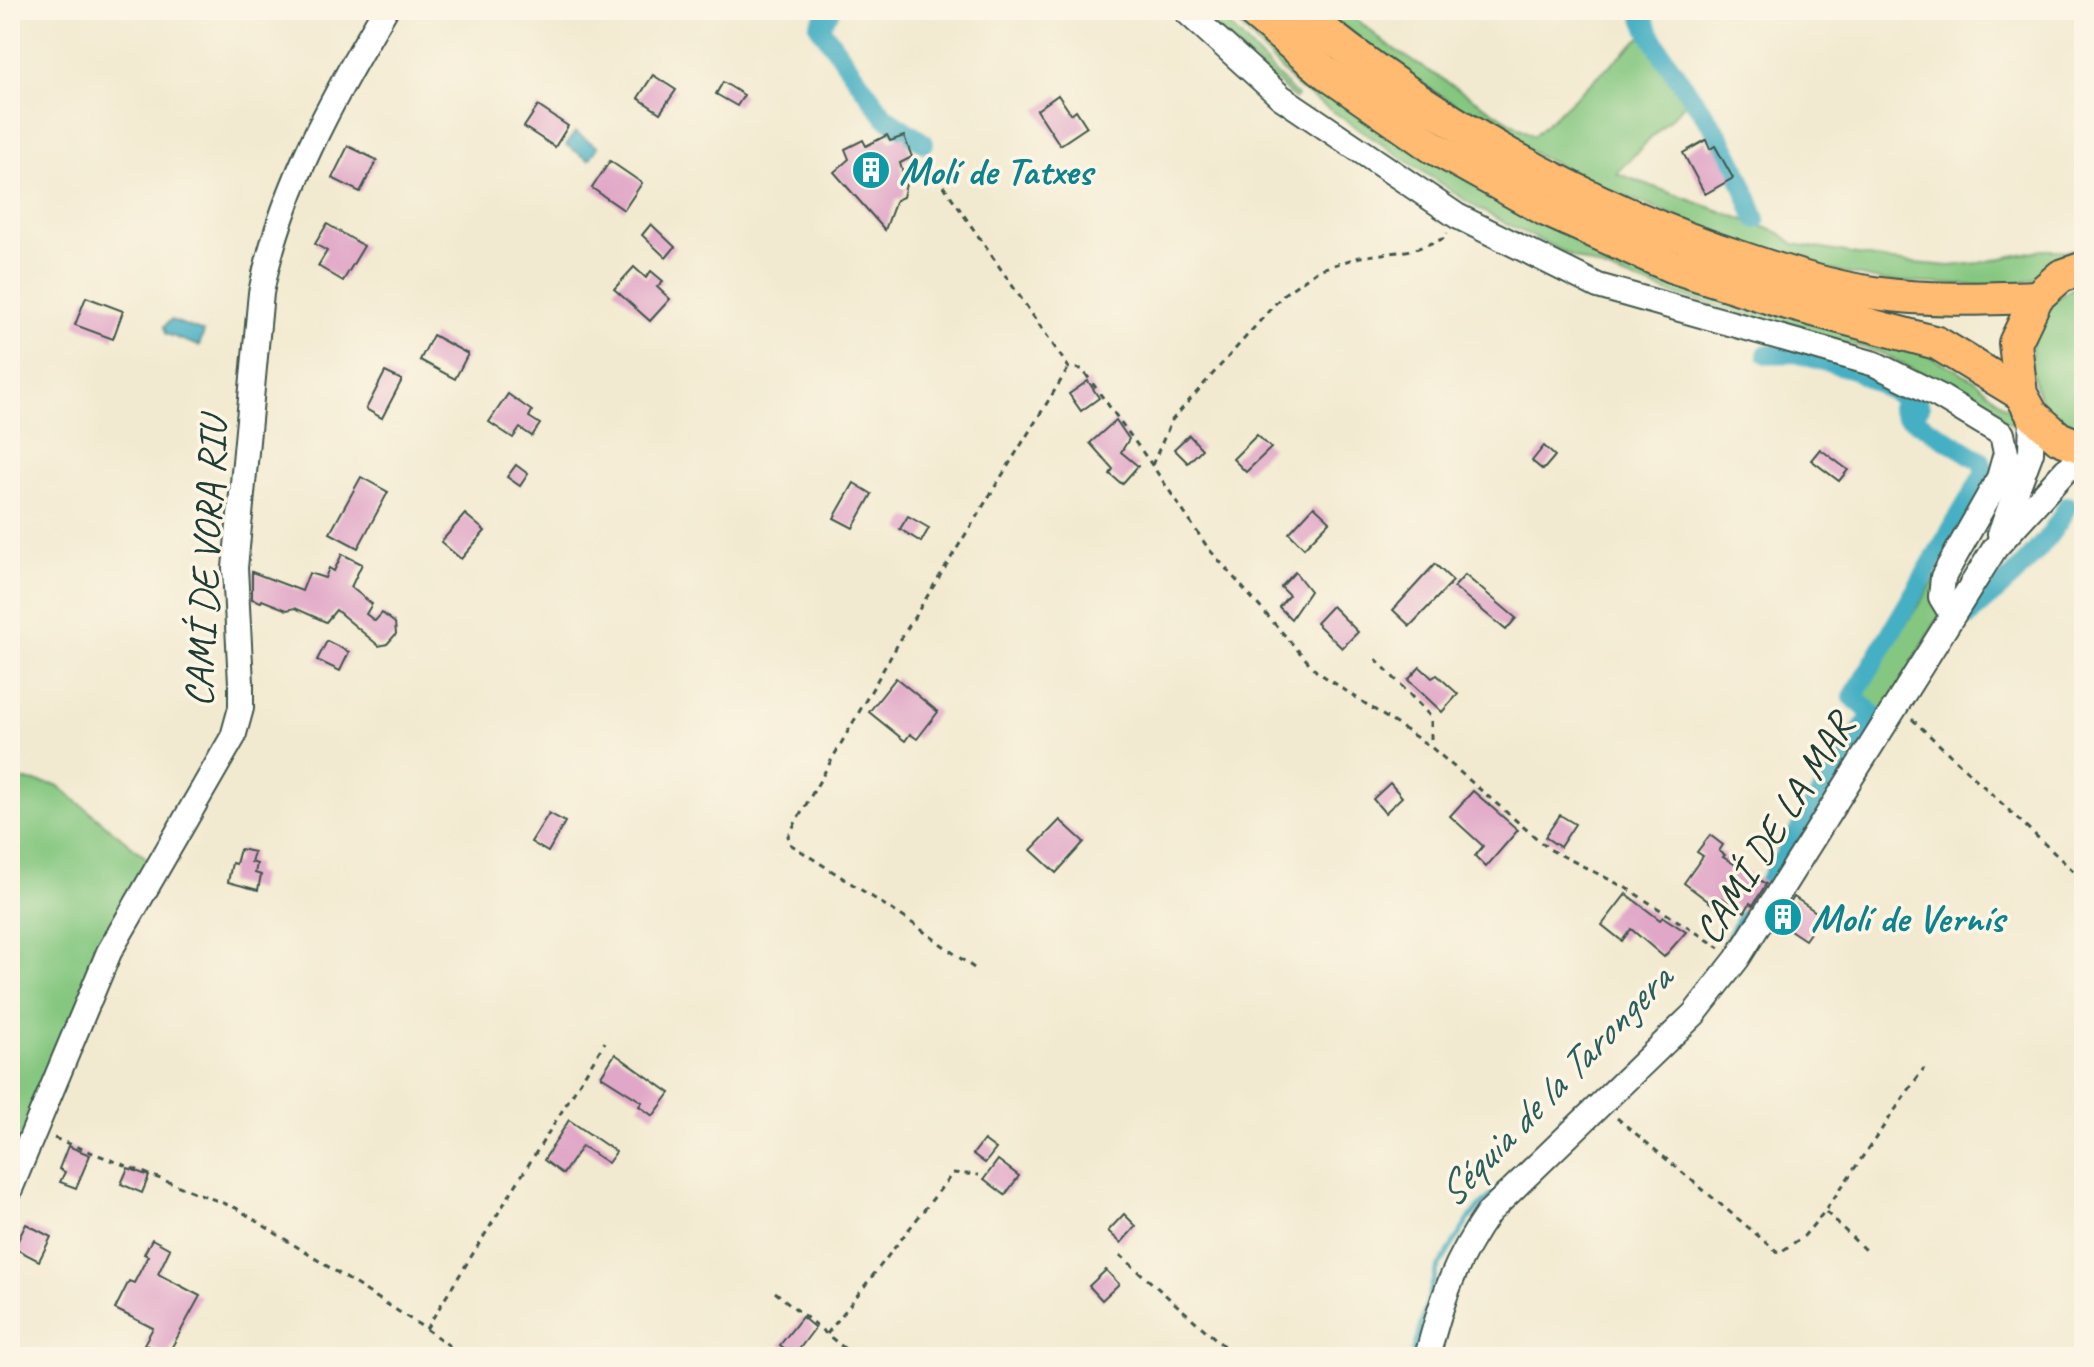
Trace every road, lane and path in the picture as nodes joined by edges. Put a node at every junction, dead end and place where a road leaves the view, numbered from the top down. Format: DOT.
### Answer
graph roads {
  1 [pos="385,10"];
  2 [pos="1185,10"];
  3 [pos="1251,10"];
  4 [pos="1298,10"];
  5 [pos="930,166"];
  6 [pos="1457,216"];
  7 [pos="2084,268"];
  8 [pos="2037,297"];
  9 [pos="1069,368"];
  10 [pos="2027,404"];
  11 [pos="2084,448"];
  12 [pos="2084,457"];
  13 [pos="1152,465"];
  14 [pos="1995,548"];
  15 [pos="1952,615"];
  16 [pos="1376,659"];
  17 [pos="1896,704"];
  18 [pos="1431,747"];
  19 [pos="2084,881"];
  20 [pos="1737,959"];
  21 [pos="974,968"];
  22 [pos="605,1042"];
  23 [pos="1924,1068"];
  24 [pos="1600,1104"];
  25 [pos="33,1132"];
  26 [pos="979,1175"];
  27 [pos="10,1189"];
  28 [pos="1825,1211"];
  29 [pos="1866,1251"];
  30 [pos="1120,1255"];
  31 [pos="775,1292"];
  32 [pos="426,1329"];
  33 [pos="827,1334"];
  34 [pos="465,1357"];
  35 [pos="851,1357"];
  36 [pos="1236,1357"];
  37 [pos="1427,1357"];
  1 -- 25 [label="street, CAMÍ DE VORA RIU"];
  2 -- 6 [label="street"];
  3 -- 10 [label="main road"];
  4 -- 8 [label="main road"];
  5 -- 9 [label="path"];
  6 -- 13 [label="path"];
  6 -- 15 [label="street"];
  7 -- 8 [label="main road"];
  8 -- 10 [label="main road"];
  9 -- 13 [label="path"];
  9 -- 21 [label="path"];
  10 -- 11 [label="main road"];
  10 -- 14 [label="street, CAMÍ DE LA MAR"];
  12 -- 14 [label="street, CAMÍ DE LA MAR"];
  13 -- 18 [label="path"];
  14 -- 15 [label="street, CAMÍ DE LA MAR"];
  15 -- 17 [label="street, CAMÍ DE LA MAR"];
  16 -- 18 [label="path"];
  17 -- 19 [label="path"];
  17 -- 20 [label="street, CAMÍ DE LA MAR"];
  18 -- 20 [label="path"];
  20 -- 24 [label="street, CAMÍ DE LA MAR"];
  22 -- 32 [label="path"];
  23 -- 28 [label="path"];
  24 -- 28 [label="path"];
  24 -- 37 [label="street, CAMÍ DE LA MAR"];
  25 -- 27 [label="street, CAMÍ DE VORA RIU"];
  25 -- 32 [label="path"];
  26 -- 33 [label="path"];
  28 -- 29 [label="path"];
  30 -- 36 [label="path"];
  31 -- 33 [label="path"];
  32 -- 34 [label="path"];
  33 -- 35 [label="path"];
}
